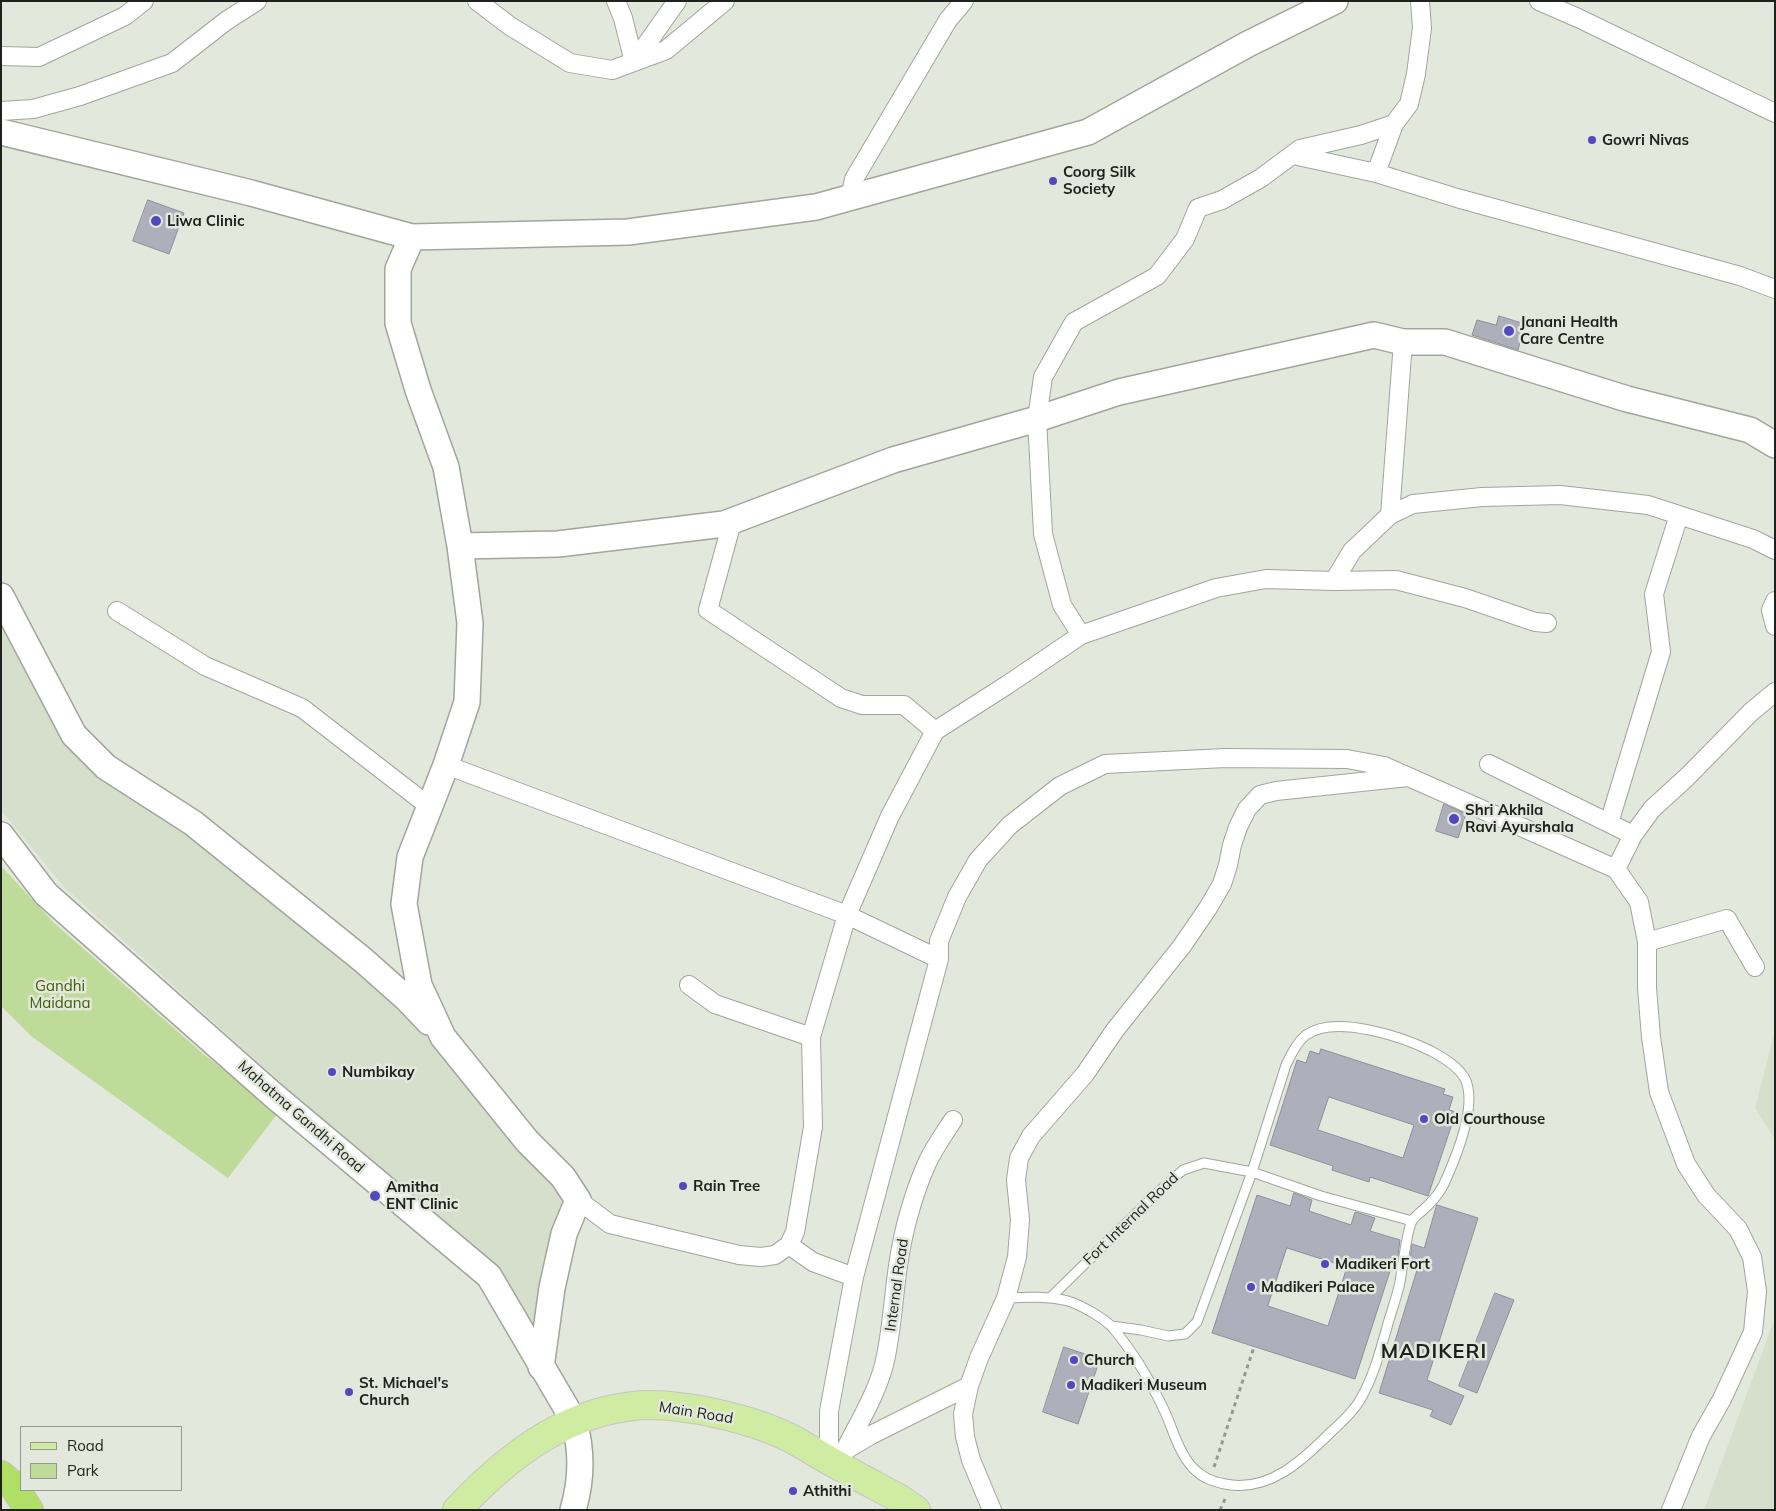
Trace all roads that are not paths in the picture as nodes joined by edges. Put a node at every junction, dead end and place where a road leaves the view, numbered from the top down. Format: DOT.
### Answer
graph roads {
  1 [pos="144,1"];
  2 [pos="257,1"];
  3 [pos="477,1"];
  4 [pos="616,1"];
  5 [pos="677,1"];
  6 [pos="725,1"];
  7 [pos="964,1"];
  8 [pos="1335,1"];
  9 [pos="1420,1"];
  10 [pos="1540,1"];
  11 [pos="1,56"];
  12 [pos="634,62"];
  13 [pos="1,111"];
  14 [pos="1775,113"];
  15 [pos="1394,124"];
  16 [pos="1,132"];
  17 [pos="1293,154"];
  18 [pos="1376,173"];
  19 [pos="850,198"];
  20 [pos="412,237"];
  21 [pos="1775,290"];
  22 [pos="1403,342"];
  23 [pos="1037,419"];
  24 [pos="1775,445"];
  25 [pos="1390,515"];
  26 [pos="1679,515"];
  27 [pos="732,522"];
  28 [pos="460,546"];
  29 [pos="1775,550"];
  30 [pos="1334,581"];
  31 [pos="1,596"];
  32 [pos="1775,601"];
  33 [pos="117,611"];
  34 [pos="1547,623"];
  35 [pos="1775,626"];
  36 [pos="1081,635"];
  37 [pos="1775,692"];
  38 [pos="935,731"];
  39 [pos="1489,764"];
  40 [pos="446,765"];
  41 [pos="1409,777"];
  42 [pos="430,807"];
  43 [pos="1609,823"];
  44 [pos="1,835"];
  45 [pos="1633,835"];
  46 [pos="1616,869"];
  47 [pos="847,915"];
  48 [pos="1647,942"];
  49 [pos="939,959"];
  50 [pos="1755,967"];
  51 [pos="689,985"];
  52 [pos="443,1037"];
  53 [pos="811,1037"];
  54 [pos="953,1120"];
  55 [pos="1252,1172"];
  56 [pos="578,1200"];
  57 [pos="1412,1221"];
  58 [pos="790,1245"];
  59 [pos="854,1277"];
  60 [pos="1006,1298"];
  61 [pos="1050,1298"];
  62 [pos="1111,1326"];
  63 [pos="541,1367"];
  64 [pos="969,1386"];
  65 [pos="574,1421"];
  66 [pos="837,1456"];
  67 [pos="1,1475"];
  68 [pos="29,1510"];
  69 [pos="458,1510"];
  70 [pos="573,1510"];
  71 [pos="916,1510"];
  72 [pos="992,1510"];
  73 [pos="1671,1510"];
  1 -- 11 [label="street"];
  2 -- 13 [label="street"];
  3 -- 12 [label="street"];
  4 -- 12 [label="street"];
  5 -- 12 [label="street"];
  6 -- 12 [label="street"];
  7 -- 19 [label="street"];
  8 -- 19 [label="street"];
  9 -- 15 [label="street"];
  10 -- 14 [label="street"];
  15 -- 17 [label="street"];
  15 -- 18 [label="street"];
  16 -- 20 [label="street"];
  17 -- 18 [label="street"];
  17 -- 23 [label="street"];
  18 -- 21 [label="street"];
  19 -- 20 [label="street"];
  20 -- 28 [label="street"];
  22 -- 23 [label="street"];
  22 -- 24 [label="street"];
  22 -- 25 [label="street"];
  23 -- 27 [label="street"];
  23 -- 36 [label="street"];
  25 -- 26 [label="street"];
  25 -- 30 [label="street"];
  26 -- 29 [label="street"];
  26 -- 43 [label="street"];
  27 -- 28 [label="street"];
  27 -- 38 [label="street"];
  28 -- 40 [label="street"];
  30 -- 34 [label="street"];
  30 -- 36 [label="street"];
  31 -- 52 [label="street"];
  32 -- 35 [label="street"];
  33 -- 42 [label="street"];
  36 -- 38 [label="street"];
  37 -- 45 [label="street"];
  38 -- 47 [label="street"];
  39 -- 43 [label="street"];
  40 -- 42 [label="street"];
  40 -- 47 [label="street"];
  41 -- 46 [label="street"];
  41 -- 49 [label="street"];
  41 -- 60 [label="street"];
  42 -- 52 [label="street"];
  43 -- 45 [label="street"];
  44 -- 63 [label="street, Mahatma Gandhi Road"];
  45 -- 46 [label="street"];
  46 -- 48 [label="street"];
  47 -- 49 [label="street"];
  47 -- 53 [label="street"];
  48 -- 50 [label="street"];
  48 -- 73 [label="street"];
  49 -- 59 [label="street"];
  51 -- 53 [label="street"];
  52 -- 56 [label="street"];
  53 -- 58 [label="street"];
  54 -- 66 [label="street, Internal Road"];
  55 -- 57 [label="lane, Fort Internal Road"];
  55 -- 57 [label="lane"];
  55 -- 61 [label="lane, Fort Internal Road"];
  55 -- 62 [label="lane"];
  56 -- 58 [label="street"];
  56 -- 63 [label="street"];
  57 -- 62 [label="lane"];
  58 -- 59 [label="street"];
  59 -- 66 [label="street"];
  60 -- 61 [label="lane"];
  60 -- 64 [label="street"];
  61 -- 62 [label="lane"];
  63 -- 65 [label="street, Mahatma Gandhi Road"];
  64 -- 66 [label="street"];
  64 -- 72 [label="street"];
  65 -- 66 [label="main road, Main Road"];
  65 -- 69 [label="main road, Main Road"];
  65 -- 70 [label="street, Mahatma Gandhi Road"];
  66 -- 71 [label="main road, Main Road"];
  67 -- 68 [label="highway"];
}
